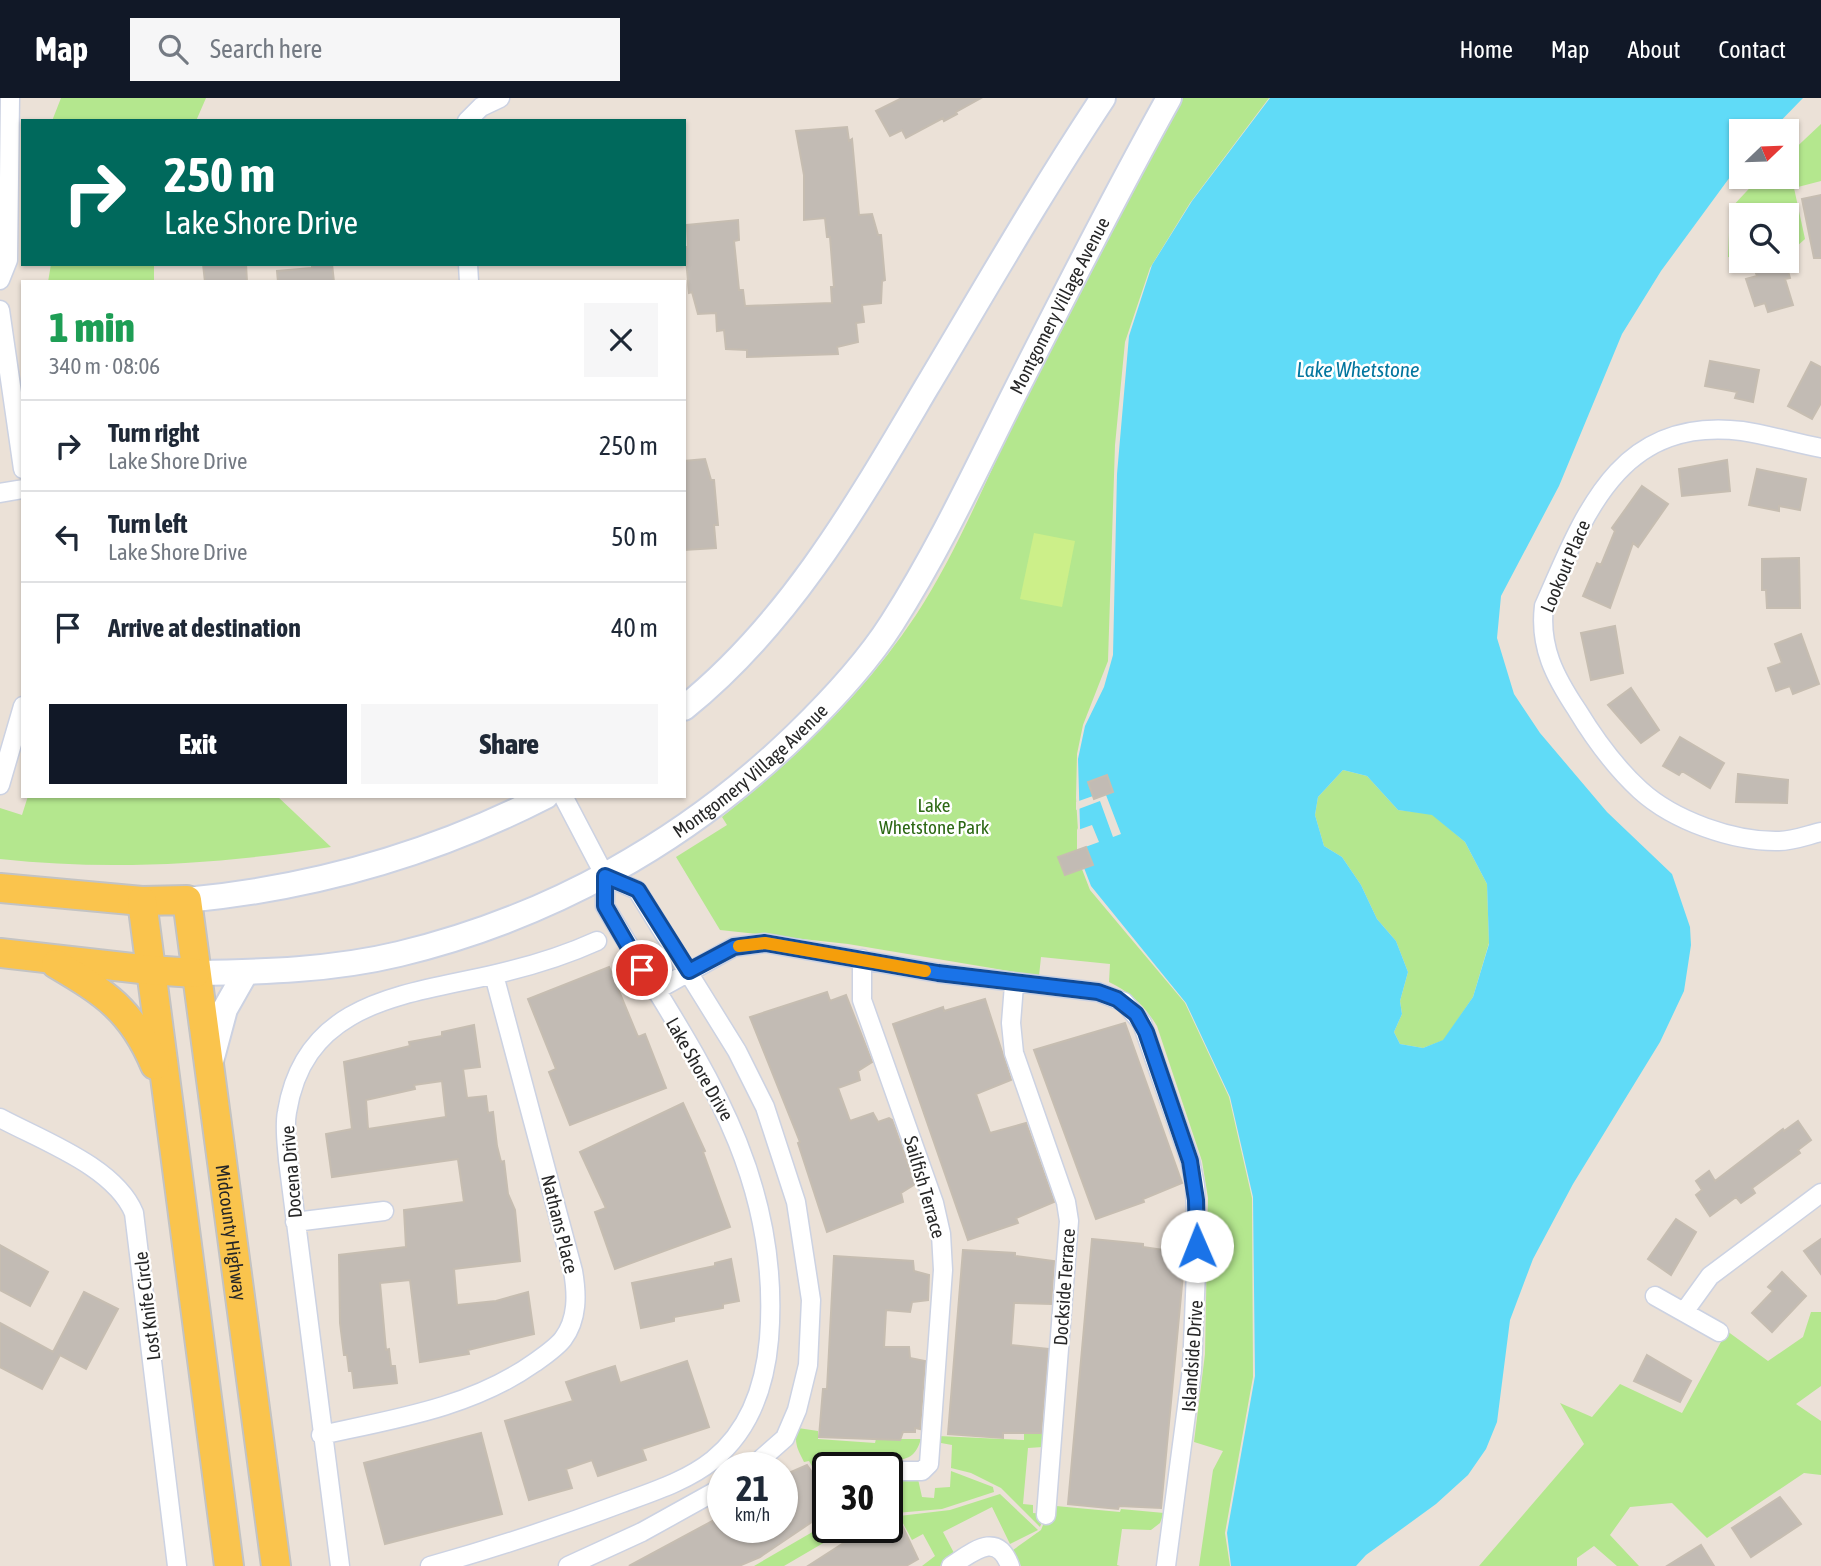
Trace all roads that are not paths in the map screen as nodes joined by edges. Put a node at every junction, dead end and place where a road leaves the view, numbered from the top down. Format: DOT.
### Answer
graph roads {
  1 [pos="10,98"];
  2 [pos="500,98"];
  3 [pos="1103,98"];
  4 [pos="1169,98"];
  5 [pos="469,119"];
  6 [pos="0,280"];
  7 [pos="0,310"];
  8 [pos="1821,448"];
  9 [pos="21,455"];
  10 [pos="21,489"];
  11 [pos="0,493"];
  12 [pos="686,706"];
  13 [pos="21,713"];
  14 [pos="0,785"];
  15 [pos="542,798"];
  16 [pos="564,798"];
  17 [pos="1821,832"];
  18 [pos="605,876"];
  19 [pos="0,888"];
  20 [pos="187,900"];
  21 [pos="142,901"];
  22 [pos="597,941"];
  23 [pos="0,953"];
  24 [pos="48,959"];
  25 [pos="862,959"];
  26 [pos="150,970"];
  27 [pos="689,971"];
  28 [pos="195,972"];
  29 [pos="246,972"];
  30 [pos="494,975"];
  31 [pos="1014,985"];
  32 [pos="655,990"];
  33 [pos="209,1069"];
  34 [pos="166,1091"];
  35 [pos="0,1118"];
  36 [pos="1821,1193"];
  37 [pos="384,1211"];
  38 [pos="295,1222"];
  39 [pos="1654,1296"];
  40 [pos="1684,1312"];
  41 [pos="1719,1332"];
  42 [pos="321,1435"];
  43 [pos="769,1452"];
  44 [pos="903,1471"];
  45 [pos="707,1496"];
  46 [pos="1046,1515"];
  47 [pos="177,1566"];
  48 [pos="229,1566"];
  49 [pos="276,1566"];
  50 [pos="340,1566"];
  51 [pos="430,1566"];
  52 [pos="568,1566"];
  53 [pos="951,1566"];
  54 [pos="1010,1566"];
  55 [pos="1166,1566"];
  1 -- 6 [label="street"];
  2 -- 5 [label="street"];
  3 -- 12 [label="main road"];
  4 -- 18 [label="main road, Montgomery Village Avenue"];
  7 -- 9 [label="street"];
  8 -- 17 [label="street, Lookout Place"];
  10 -- 11 [label="street"];
  13 -- 14 [label="street"];
  15 -- 20 [label="main road"];
  16 -- 18 [label="street"];
  18 -- 27 [label="street, Lake Shore Drive"];
  18 -- 29 [label="main road, Montgomery Village Avenue"];
  18 -- 32 [label="street, Lake Shore Drive"];
  19 -- 21 [label="main road"];
  20 -- 21 [label="main road"];
  20 -- 28 [label="main road, Midcounty Highway"];
  21 -- 26 [label="main road"];
  22 -- 30 [label="street, Docena Drive"];
  23 -- 24 [label="main road, Montgomery Village Avenue"];
  24 -- 26 [label="main road, Montgomery Village Avenue"];
  24 -- 34 [label="main road"];
  25 -- 27 [label="street, Islandside Drive"];
  25 -- 31 [label="street, Islandside Drive"];
  25 -- 44 [label="street, Sailfish Terrace"];
  26 -- 28 [label="main road, Montgomery Village Avenue"];
  26 -- 34 [label="main road"];
  27 -- 32 [label="street, Islandside Drive"];
  27 -- 43 [label="street, Lake Shore Drive"];
  28 -- 29 [label="main road, Montgomery Village Avenue"];
  28 -- 33 [label="main road, Midcounty Highway"];
  29 -- 33 [label="main road"];
  30 -- 38 [label="street, Docena Drive"];
  30 -- 42 [label="street, Nathans Place"];
  31 -- 46 [label="street, Dockside Terrace"];
  31 -- 55 [label="street, Islandside Drive"];
  32 -- 51 [label="street, Lake Shore Drive"];
  33 -- 49 [label="main road, Midcounty Highway"];
  34 -- 48 [label="main road"];
  35 -- 47 [label="street, Lost Knife Circle"];
  36 -- 40 [label="street"];
  37 -- 38 [label="street"];
  38 -- 42 [label="street, Docena Drive"];
  39 -- 40 [label="street"];
  40 -- 41 [label="street"];
  42 -- 50 [label="street, Docena Drive"];
  45 -- 52 [label="street"];
  53 -- 54 [label="street"];
}
